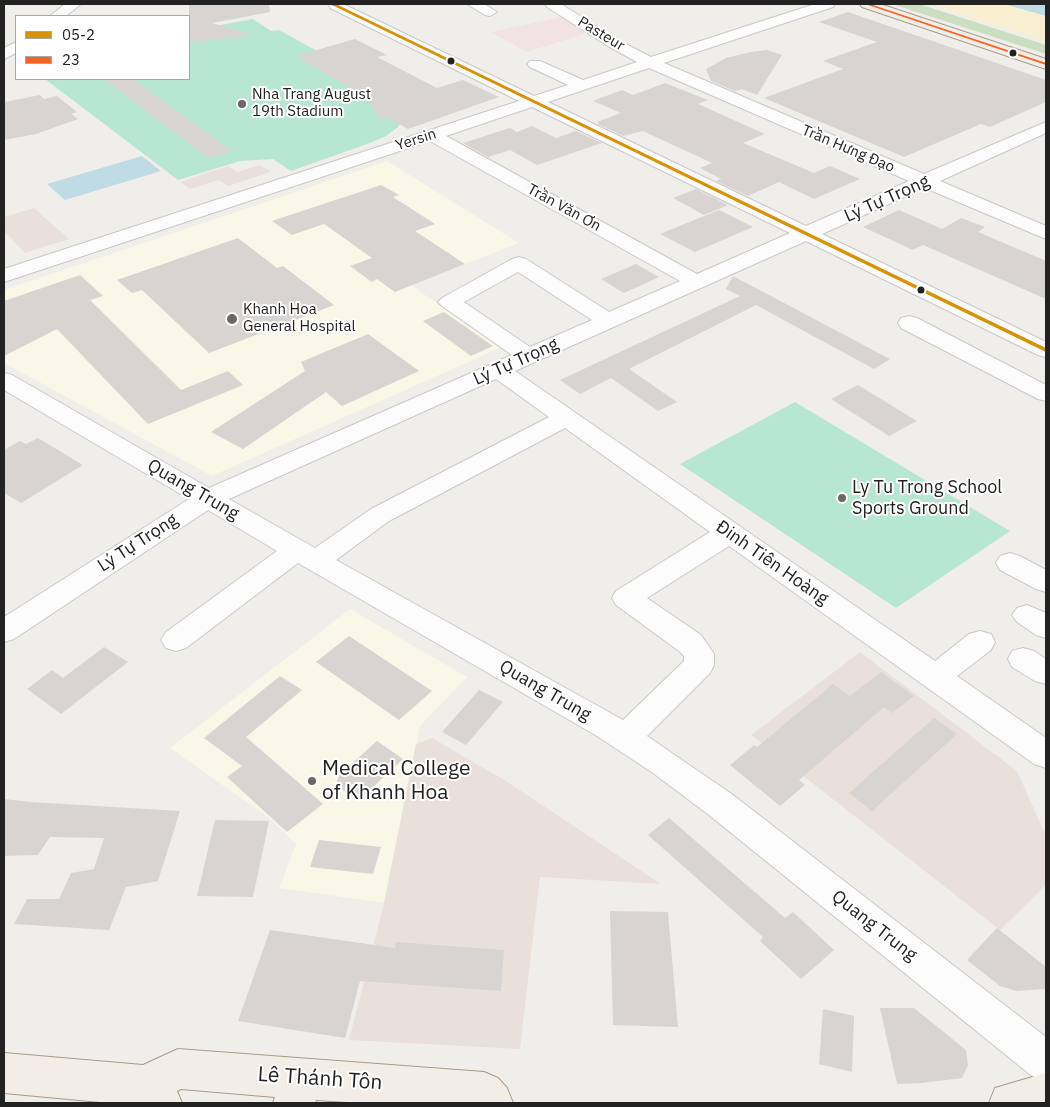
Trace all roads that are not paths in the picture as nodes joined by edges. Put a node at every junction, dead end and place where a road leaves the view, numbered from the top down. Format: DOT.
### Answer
graph roads {
  1 [pos="74,4"];
  2 [pos="336,4"];
  3 [pos="474,4"];
  4 [pos="552,4"];
  5 [pos="828,4"];
  6 [pos="866,4"];
  7 [pos="885,4"];
  8 [pos="490,12"];
  9 [pos="58,15"];
  10 [pos="15,47"];
  11 [pos="4,55"];
  12 [pos="1046,57"];
  13 [pos="650,63"];
  14 [pos="535,64"];
  15 [pos="1046,64"];
  16 [pos="584,86"];
  17 [pos="535,102"];
  18 [pos="1046,127"];
  19 [pos="432,135"];
  20 [pos="925,182"];
  21 [pos="1046,233"];
  22 [pos="808,234"];
  23 [pos="4,276"];
  24 [pos="696,282"];
  25 [pos="608,321"];
  26 [pos="910,323"];
  27 [pos="1015,335"];
  28 [pos="1046,350"];
  29 [pos="528,356"];
  30 [pos="976,358"];
  31 [pos="498,370"];
  32 [pos="4,380"];
  33 [pos="1046,394"];
  34 [pos="566,418"];
  35 [pos="207,499"];
  36 [pos="729,533"];
  37 [pos="306,555"];
  38 [pos="1010,563"];
  39 [pos="1046,582"];
  40 [pos="4,630"];
  41 [pos="176,640"];
  42 [pos="980,642"];
  43 [pos="935,677"];
  44 [pos="625,738"];
  45 [pos="1046,755"];
  46 [pos="1046,1062"];
  47 [pos="4,1073"];
  48 [pos="297,1091"];
  49 [pos="1046,1093"];
  50 [pos="153,1094"];
  51 [pos="492,1103"];
  52 [pos="1010,1103"];
  1 -- 9 [label="street"];
  2 -- 17 [label="street"];
  3 -- 8 [label="street"];
  4 -- 13 [label="street, Pasteur"];
  5 -- 13 [label="street, Yersin"];
  6 -- 15 [label="main road"];
  7 -- 12 [label="main road"];
  10 -- 11 [label="street"];
  13 -- 16 [label="street, Yersin"];
  13 -- 20 [label="street, Trần Hưng Đạo"];
  14 -- 16 [label="street"];
  16 -- 17 [label="street, Yersin"];
  17 -- 19 [label="street, Yersin"];
  17 -- 22 [label="street"];
  18 -- 20 [label="street, Lý Tự Trọng"];
  19 -- 23 [label="street, Yersin"];
  19 -- 24 [label="street, Trần Văn Ơn"];
  20 -- 21 [label="street, Trần Hưng Đạo"];
  20 -- 22 [label="street, Lý Tự Trọng"];
  22 -- 24 [label="street, Lý Tự Trọng"];
  22 -- 27 [label="street"];
  24 -- 25 [label="street, Lý Tự Trọng"];
  25 -- 29 [label="street, Lý Tự Trọng"];
  25 -- 29 [label="street"];
  26 -- 30 [label="street"];
  27 -- 28 [label="street"];
  27 -- 30 [label="street"];
  29 -- 31 [label="street, Lý Tự Trọng"];
  30 -- 33 [label="street"];
  31 -- 34 [label="street, Đinh Tiên Hoàng"];
  31 -- 35 [label="street, Lý Tự Trọng"];
  32 -- 35 [label="street, Quang Trung"];
  34 -- 36 [label="street, Đinh Tiên Hoàng"];
  34 -- 37 [label="street"];
  35 -- 37 [label="street, Quang Trung"];
  35 -- 40 [label="street, Lý Tự Trọng"];
  36 -- 43 [label="street, Đinh Tiên Hoàng"];
  36 -- 44 [label="street"];
  37 -- 41 [label="street"];
  37 -- 44 [label="street, Quang Trung"];
  38 -- 39 [label="street"];
  42 -- 43 [label="street"];
  43 -- 45 [label="street, Đinh Tiên Hoàng"];
  44 -- 46 [label="street, Quang Trung"];
  47 -- 50 [label="main road, Lê Thánh Tôn"];
  48 -- 50 [label="main road, Lê Thánh Tôn"];
  48 -- 51 [label="main road, Lê Thánh Tôn"];
  49 -- 52 [label="main road"];
}
